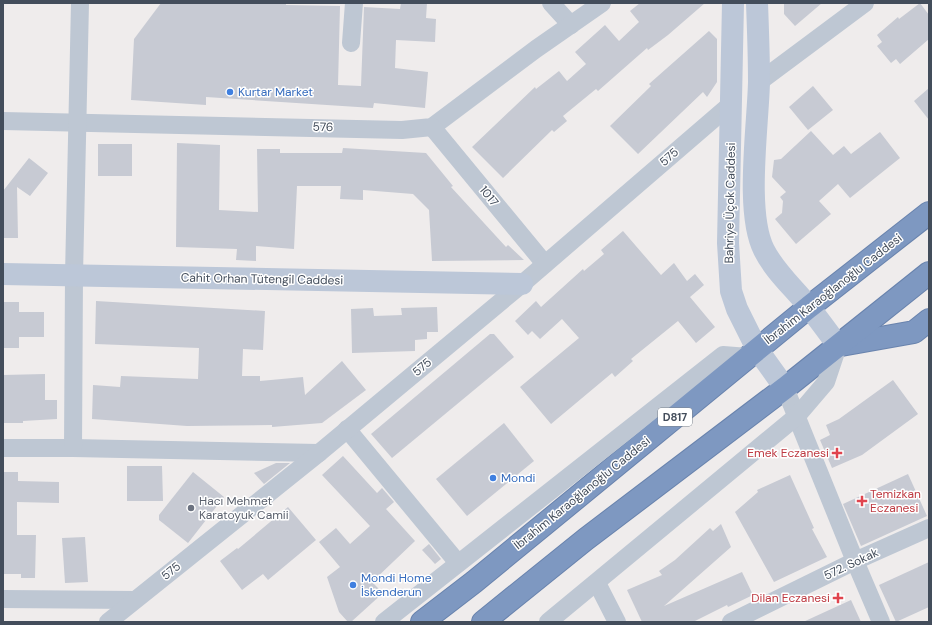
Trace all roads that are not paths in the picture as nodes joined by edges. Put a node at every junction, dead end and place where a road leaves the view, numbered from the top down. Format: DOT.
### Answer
graph roads {
  1 [pos="80,3"];
  2 [pos="354,3"];
  3 [pos="551,3"];
  4 [pos="602,3"];
  5 [pos="732,3"];
  6 [pos="758,3"];
  7 [pos="865,3"];
  8 [pos="571,25"];
  9 [pos="351,43"];
  10 [pos="759,82"];
  11 [pos="731,104"];
  12 [pos="3,120"];
  13 [pos="76,123"];
  14 [pos="432,127"];
  15 [pos="929,213"];
  16 [pos="545,264"];
  17 [pos="929,273"];
  18 [pos="3,274"];
  19 [pos="74,275"];
  20 [pos="522,284"];
  21 [pos="809,307"];
  22 [pos="929,320"];
  23 [pos="838,346"];
  24 [pos="752,353"];
  25 [pos="786,388"];
  26 [pos="797,416"];
  27 [pos="347,429"];
  28 [pos="3,448"];
  29 [pos="73,448"];
  30 [pos="319,453"];
  31 [pos="929,528"];
  32 [pos="855,561"];
  33 [pos="458,563"];
  34 [pos="596,583"];
  35 [pos="3,599"];
  36 [pos="130,610"];
  37 [pos="108,622"];
  38 [pos="384,622"];
  39 [pos="422,622"];
  40 [pos="483,622"];
  41 [pos="548,622"];
  42 [pos="617,622"];
  43 [pos="731,622"];
  44 [pos="881,622"];
  1 -- 13 [label="street"];
  2 -- 9 [label="street"];
  3 -- 8 [label="street"];
  4 -- 8 [label="street"];
  5 -- 11 [label="street, Bahriye Üçok Caddesi"];
  6 -- 10 [label="street, Bahriye Üçok Caddesi"];
  7 -- 10 [label="street"];
  8 -- 14 [label="street"];
  10 -- 21 [label="street, Bahriye Üçok Caddesi"];
  11 -- 16 [label="street, 575"];
  11 -- 24 [label="street, Bahriye Üçok Caddesi"];
  12 -- 13 [label="street, 576"];
  13 -- 14 [label="street, 576"];
  13 -- 19 [label="street"];
  14 -- 16 [label="street, 1017"];
  15 -- 21 [label="highway, İbrahim Karaoğlanoğlu Caddesi / D817"];
  16 -- 20 [label="street, 575"];
  17 -- 23 [label="highway"];
  18 -- 19 [label="street, Cahit Orhan Tütengil Caddesi"];
  19 -- 20 [label="street, Cahit Orhan Tütengil Caddesi"];
  19 -- 29 [label="street"];
  20 -- 27 [label="street, 575"];
  21 -- 23 [label="street, Bahriye Üçok Caddesi"];
  21 -- 24 [label="highway, İbrahim Karaoğlanoğlu Caddesi / D817"];
  22 -- 23 [label="highway"];
  23 -- 25 [label="highway"];
  23 -- 26 [label="street"];
  24 -- 25 [label="street, Bahriye Üçok Caddesi"];
  24 -- 33 [label="street"];
  24 -- 39 [label="highway, İbrahim Karaoğlanoğlu Caddesi / D817"];
  25 -- 26 [label="street"];
  25 -- 40 [label="highway"];
  26 -- 32 [label="street"];
  26 -- 34 [label="street"];
  27 -- 30 [label="street, 575"];
  27 -- 33 [label="street"];
  28 -- 29 [label="street"];
  29 -- 30 [label="street"];
  30 -- 36 [label="street, 575"];
  31 -- 32 [label="street, 572. Sokak"];
  32 -- 43 [label="street, 572. Sokak"];
  32 -- 44 [label="street"];
  33 -- 38 [label="street"];
  34 -- 41 [label="street"];
  34 -- 42 [label="street"];
  35 -- 36 [label="street"];
  36 -- 37 [label="street, 575"];
}
